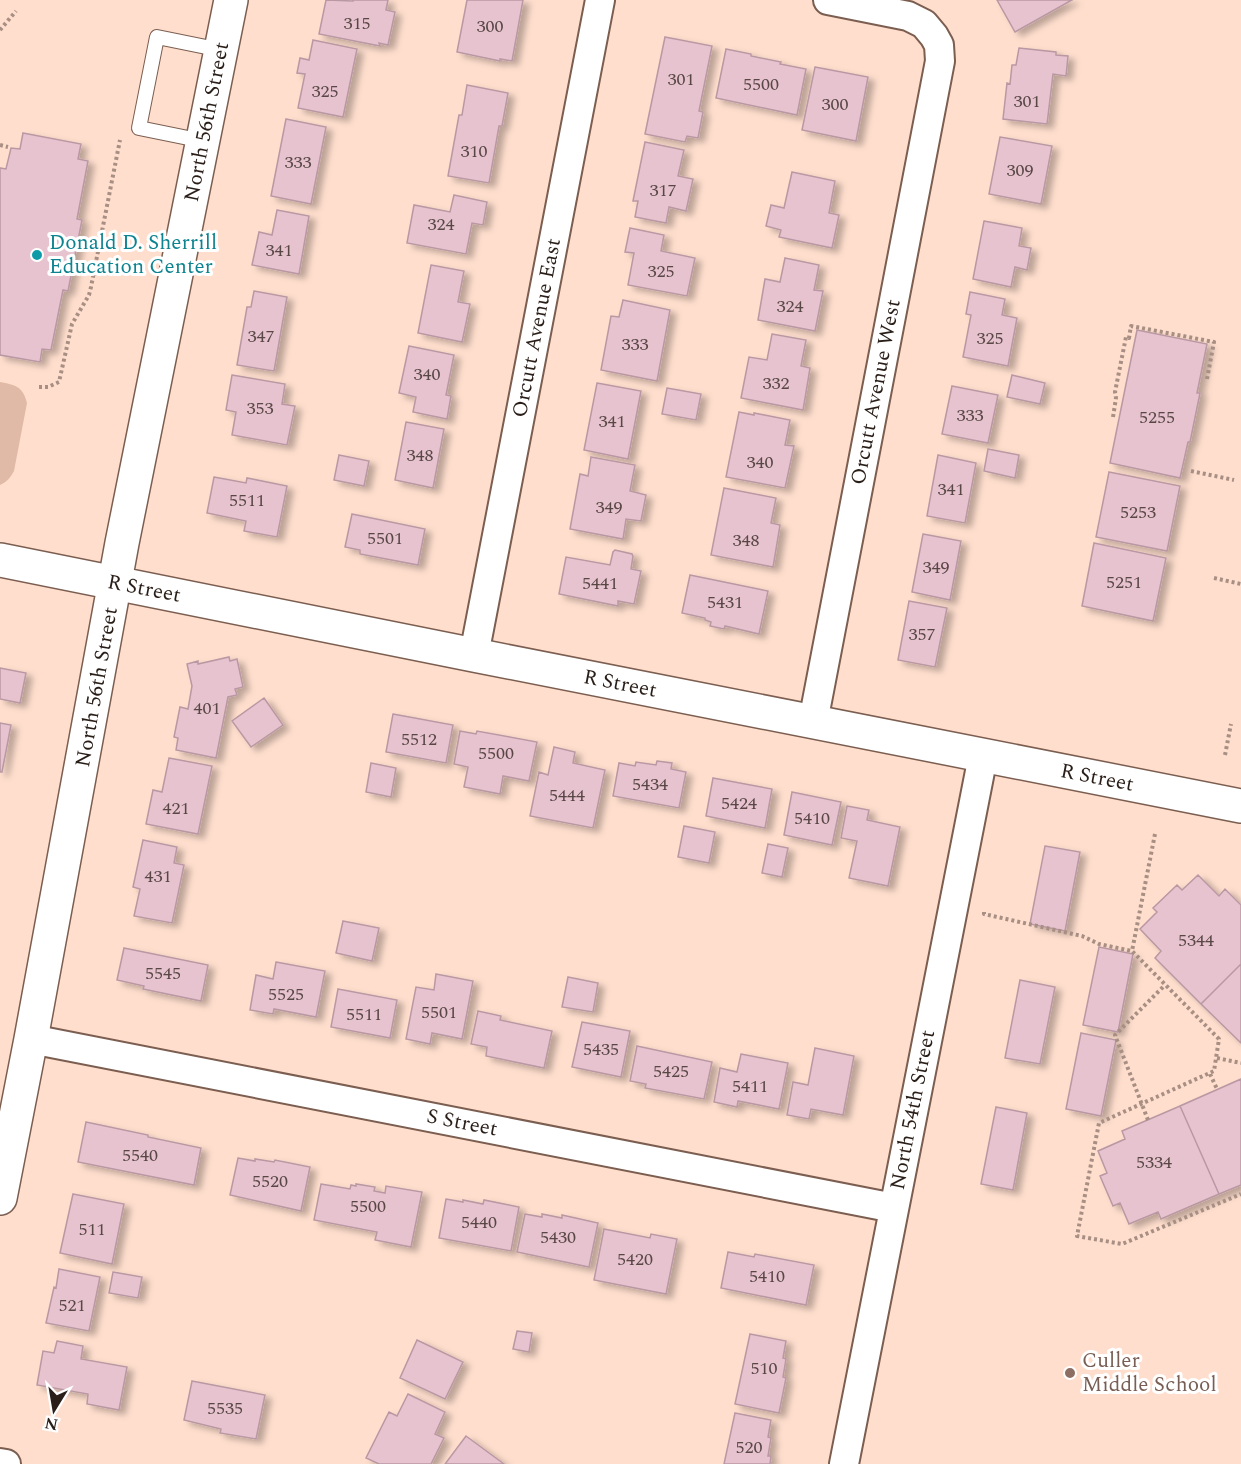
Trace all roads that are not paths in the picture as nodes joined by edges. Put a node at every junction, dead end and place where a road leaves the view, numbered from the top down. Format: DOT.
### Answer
graph roads {
  1 [pos="231,0"];
  2 [pos="600,0"];
  3 [pos="828,0"];
  4 [pos="221,50"];
  5 [pos="203,141"];
  6 [pos="0,560"];
  7 [pos="116,583"];
  8 [pos="474,655"];
  9 [pos="813,722"];
  10 [pos="983,756"];
  11 [pos="1241,806"];
  12 [pos="31,1039"];
  13 [pos="0,1198"];
  14 [pos="894,1208"];
  15 [pos="0,1463"];
  16 [pos="6,1464"];
  17 [pos="844,1464"];
  1 -- 4 [label="main road, North 56th Street"];
  2 -- 8 [label="street, Orcutt Avenue East"];
  3 -- 9 [label="street, Orcutt Avenue West"];
  4 -- 5 [label="main road, North 56th Street"];
  4 -- 5 [label="lane"];
  5 -- 7 [label="main road, North 56th Street"];
  6 -- 7 [label="main road, R Street"];
  7 -- 8 [label="main road, R Street"];
  7 -- 12 [label="main road, North 56th Street"];
  8 -- 9 [label="main road, R Street"];
  9 -- 10 [label="main road, R Street"];
  10 -- 11 [label="main road, R Street"];
  10 -- 14 [label="street, North 54th Street"];
  12 -- 13 [label="main road, North 56th Street"];
  12 -- 14 [label="street, S Street"];
  14 -- 17 [label="street, North 54th Street"];
  15 -- 16 [label="street"];
}
